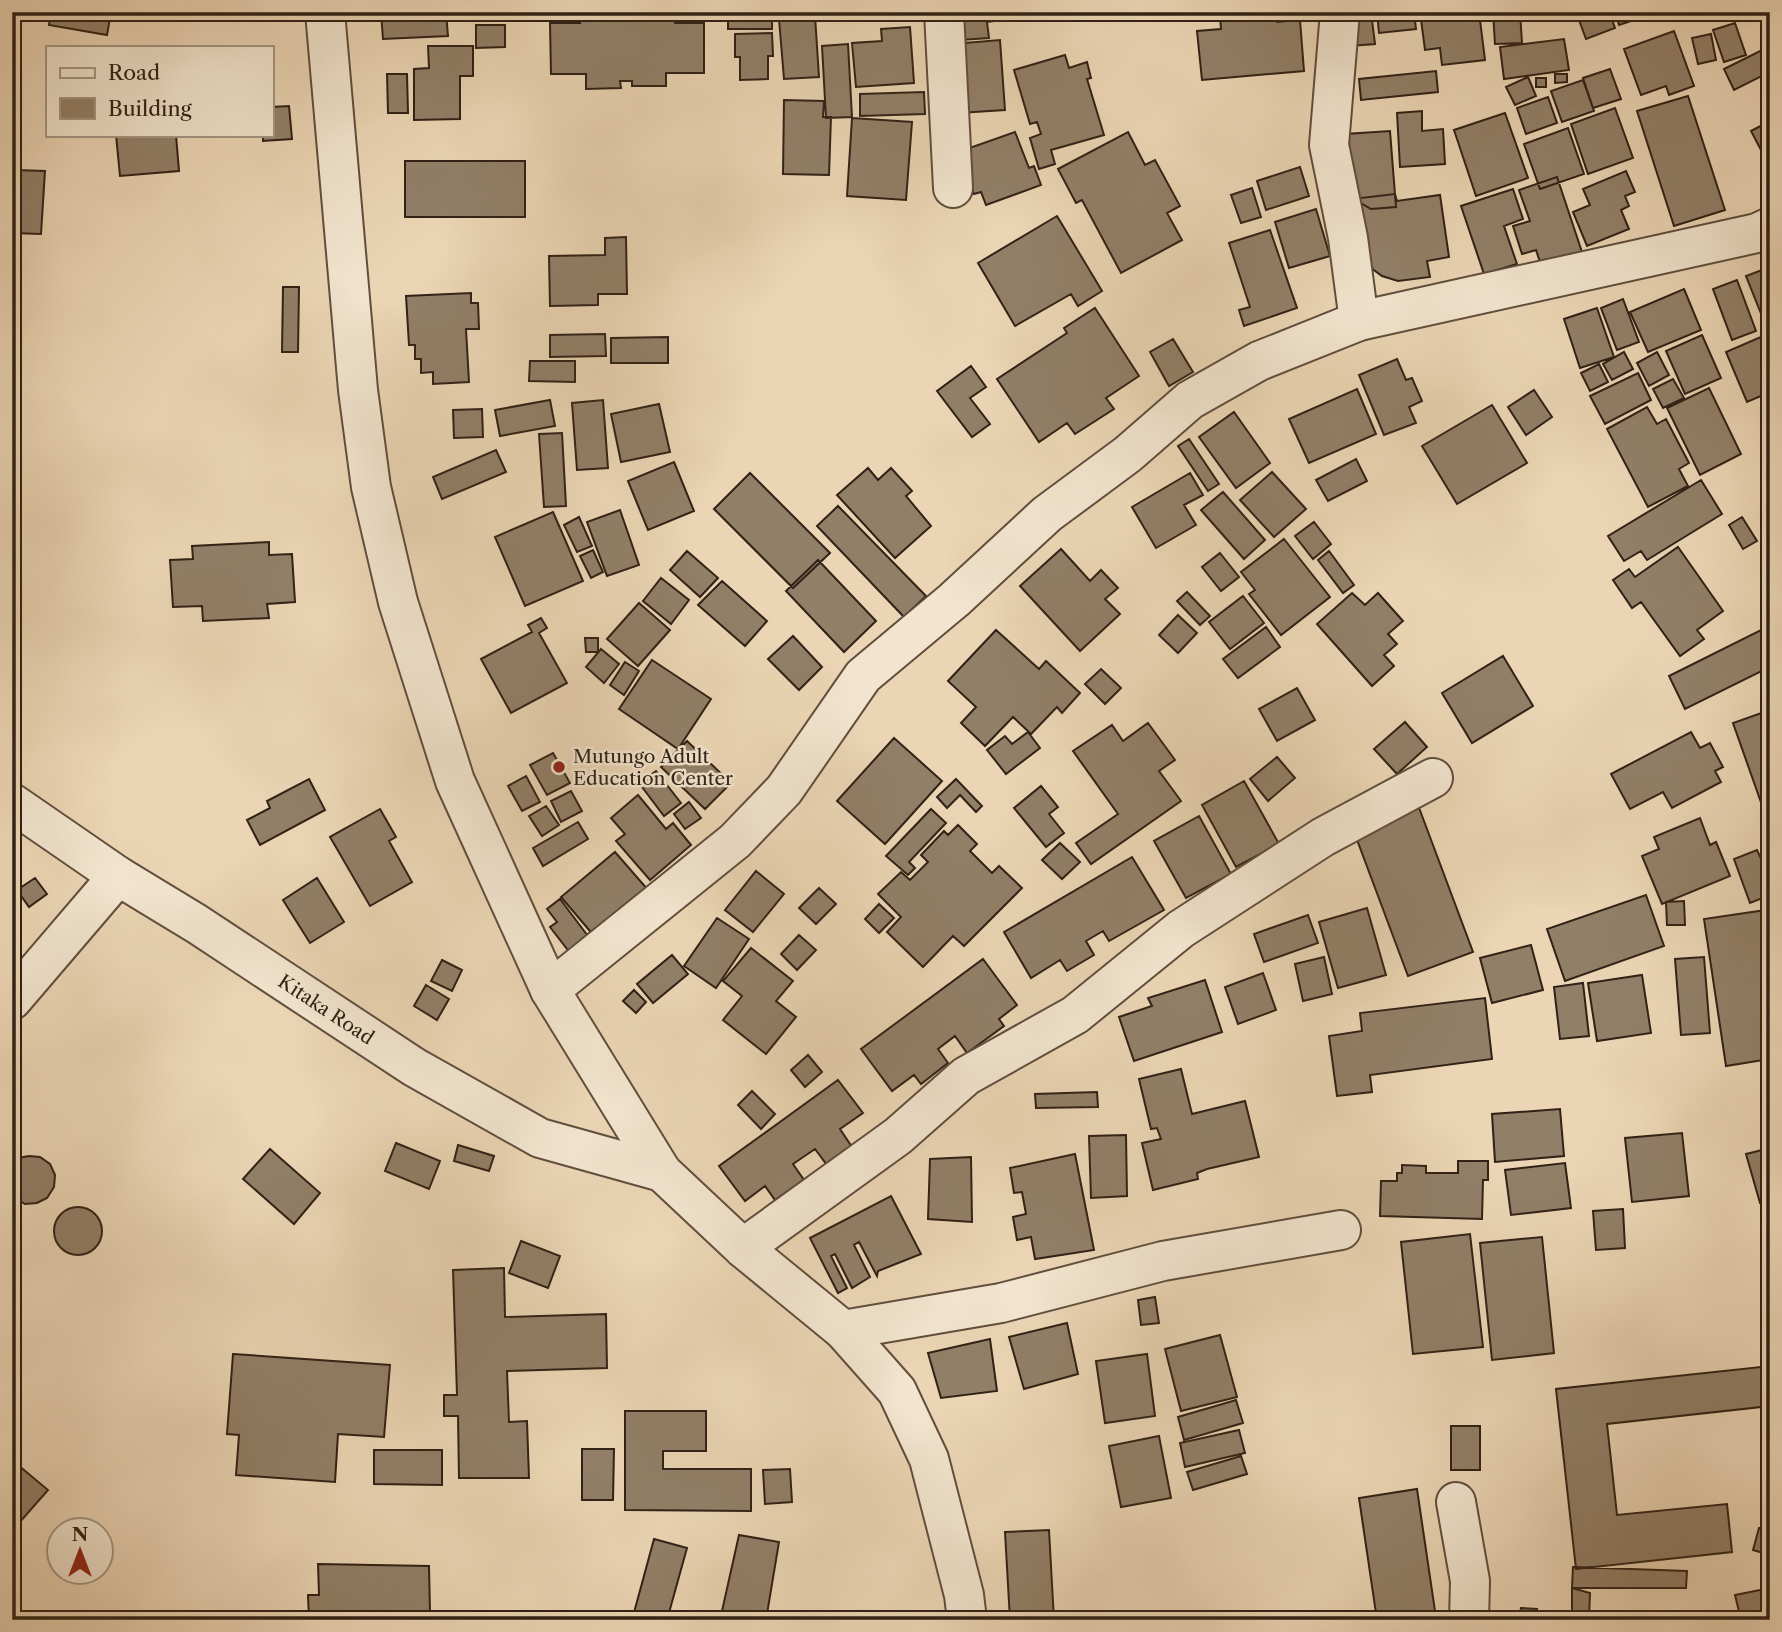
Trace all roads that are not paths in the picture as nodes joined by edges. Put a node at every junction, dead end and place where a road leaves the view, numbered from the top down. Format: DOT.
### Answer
graph roads {
  1 [pos="325,12"];
  2 [pos="944,12"];
  3 [pos="1340,12"];
  4 [pos="953,188"];
  5 [pos="1770,227"];
  6 [pos="1359,321"];
  7 [pos="1433,778"];
  8 [pos="12,803"];
  9 [pos="118,876"];
  10 [pos="550,990"];
  11 [pos="12,1000"];
  12 [pos="662,1171"];
  13 [pos="1341,1230"];
  14 [pos="743,1248"];
  15 [pos="844,1330"];
  16 [pos="1456,1502"];
  17 [pos="967,1620"];
  18 [pos="1469,1620"];
  1 -- 10 [label="street"];
  2 -- 4 [label="street"];
  3 -- 6 [label="street"];
  5 -- 6 [label="street"];
  6 -- 10 [label="street"];
  7 -- 14 [label="street"];
  8 -- 9 [label="street, Kitaka Road"];
  9 -- 11 [label="street"];
  9 -- 12 [label="street, Kitaka Road"];
  10 -- 12 [label="street"];
  12 -- 14 [label="street"];
  13 -- 15 [label="street"];
  14 -- 15 [label="street"];
  15 -- 17 [label="street"];
  16 -- 18 [label="street"];
}
